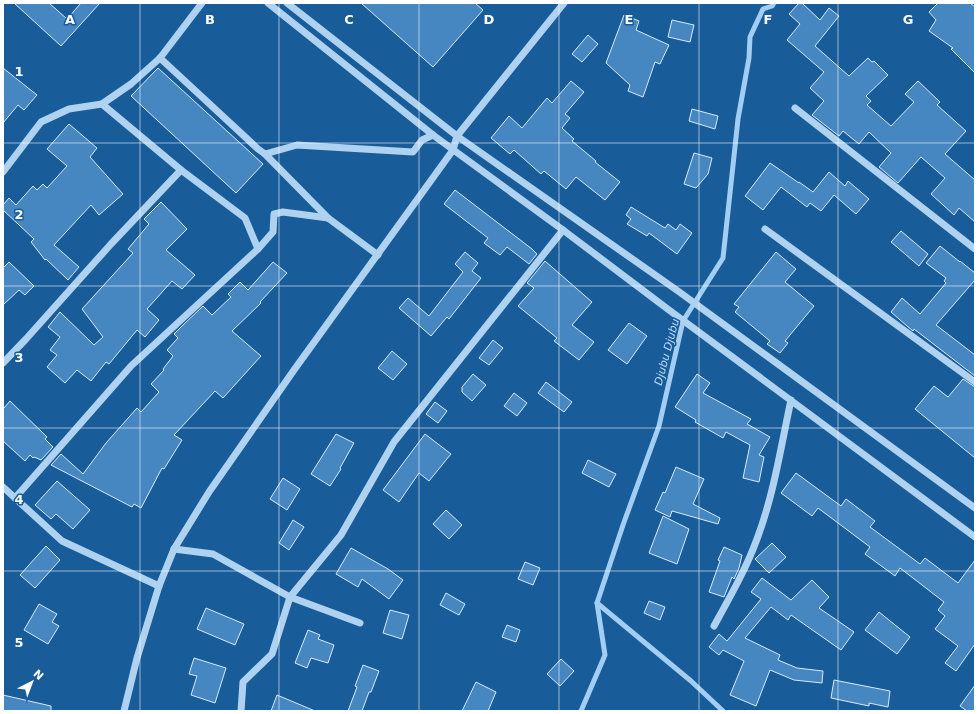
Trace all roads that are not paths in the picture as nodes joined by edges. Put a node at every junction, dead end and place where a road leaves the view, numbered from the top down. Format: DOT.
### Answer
graph roads {
  1 [pos="202,3"];
  2 [pos="268,3"];
  3 [pos="287,3"];
  4 [pos="563,4"];
  5 [pos="160,58"];
  6 [pos="102,104"];
  7 [pos="795,108"];
  8 [pos="433,135"];
  9 [pos="457,136"];
  10 [pos="453,150"];
  11 [pos="265,154"];
  12 [pos="180,170"];
  13 [pos="3,172"];
  14 [pos="328,218"];
  15 [pos="765,229"];
  16 [pos="563,230"];
  17 [pos="258,249"];
  18 [pos="975,249"];
  19 [pos="378,255"];
  20 [pos="3,363"];
  21 [pos="975,382"];
  22 [pos="791,400"];
  23 [pos="3,487"];
  24 [pos="15,498"];
  25 [pos="975,508"];
  26 [pos="975,537"];
  27 [pos="174,549"];
  28 [pos="159,586"];
  29 [pos="290,597"];
  30 [pos="360,623"];
  31 [pos="714,626"];
  32 [pos="124,711"];
  33 [pos="241,711"];
  1 -- 5 [label="street"];
  2 -- 8 [label="street"];
  3 -- 9 [label="street"];
  4 -- 9 [label="street"];
  5 -- 6 [label="street"];
  5 -- 11 [label="street"];
  6 -- 12 [label="street"];
  6 -- 13 [label="street"];
  7 -- 18 [label="street"];
  8 -- 10 [label="street"];
  8 -- 11 [label="street"];
  9 -- 10 [label="street"];
  9 -- 25 [label="street"];
  10 -- 16 [label="street"];
  10 -- 19 [label="street"];
  11 -- 14 [label="street"];
  12 -- 17 [label="street"];
  12 -- 20 [label="street"];
  14 -- 17 [label="street"];
  14 -- 19 [label="street"];
  15 -- 21 [label="street"];
  16 -- 22 [label="street"];
  16 -- 29 [label="street"];
  17 -- 24 [label="street"];
  19 -- 27 [label="street"];
  22 -- 26 [label="street"];
  22 -- 31 [label="street"];
  23 -- 24 [label="street"];
  24 -- 28 [label="street"];
  27 -- 28 [label="street"];
  27 -- 29 [label="street"];
  28 -- 32 [label="street"];
  29 -- 30 [label="street"];
  29 -- 33 [label="street"];
}
